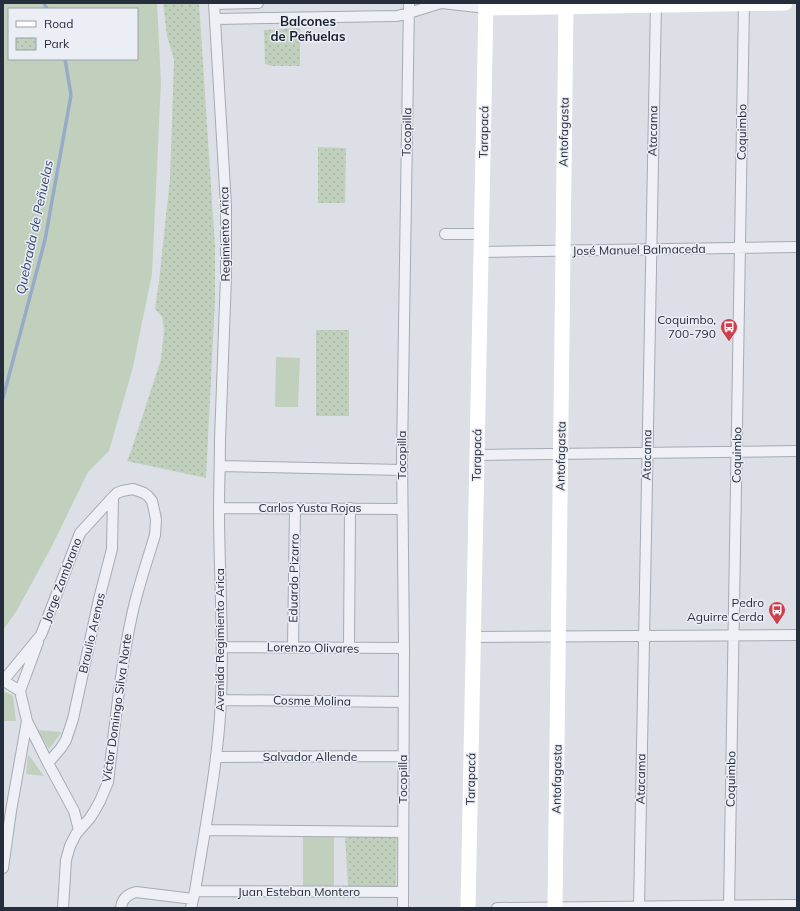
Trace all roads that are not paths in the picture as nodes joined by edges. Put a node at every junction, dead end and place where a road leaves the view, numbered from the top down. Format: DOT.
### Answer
graph roads {
  1 [pos="214,3"];
  2 [pos="258,3"];
  3 [pos="409,3"];
  4 [pos="442,3"];
  5 [pos="744,3"];
  6 [pos="785,3"];
  7 [pos="656,4"];
  8 [pos="566,5"];
  9 [pos="486,6"];
  10 [pos="409,14"];
  11 [pos="215,19"];
  12 [pos="445,234"];
  13 [pos="482,234"];
  14 [pos="797,247"];
  15 [pos="740,248"];
  16 [pos="651,250"];
  17 [pos="563,251"];
  18 [pos="481,252"];
  19 [pos="797,451"];
  20 [pos="737,452"];
  21 [pos="647,453"];
  22 [pos="561,454"];
  23 [pos="477,455"];
  24 [pos="220,466"];
  25 [pos="402,470"];
  26 [pos="113,496"];
  27 [pos="152,501"];
  28 [pos="219,508"];
  29 [pos="295,508"];
  30 [pos="350,508"];
  31 [pos="402,509"];
  32 [pos="41,635"];
  33 [pos="797,635"];
  34 [pos="644,636"];
  35 [pos="734,636"];
  36 [pos="474,637"];
  37 [pos="559,637"];
  38 [pos="222,647"];
  39 [pos="293,647"];
  40 [pos="349,648"];
  41 [pos="404,648"];
  42 [pos="3,681"];
  43 [pos="20,691"];
  44 [pos="221,700"];
  45 [pos="404,702"];
  46 [pos="27,721"];
  47 [pos="404,756"];
  48 [pos="217,757"];
  49 [pos="48,763"];
  50 [pos="80,830"];
  51 [pos="205,830"];
  52 [pos="403,832"];
  53 [pos="3,868"];
  54 [pos="403,892"];
  55 [pos="193,899"];
  56 [pos="797,905"];
  57 [pos="639,907"];
  58 [pos="729,907"];
  59 [pos="63,908"];
  60 [pos="121,908"];
  61 [pos="403,908"];
  62 [pos="468,908"];
  63 [pos="498,908"];
  64 [pos="555,908"];
  1 -- 2 [label="street"];
  1 -- 11 [label="street, Regimiento Arica"];
  3 -- 10 [label="street, Tocopilla"];
  4 -- 9 [label="street"];
  4 -- 10 [label="street"];
  5 -- 6 [label="main road"];
  5 -- 7 [label="main road"];
  5 -- 15 [label="street, Coquimbo"];
  7 -- 8 [label="main road"];
  7 -- 16 [label="street, Atacama"];
  8 -- 9 [label="main road"];
  8 -- 17 [label="main road, Antofagasta"];
  9 -- 13 [label="main road, Tarapacá"];
  10 -- 11 [label="street"];
  10 -- 25 [label="street, Tocopilla"];
  11 -- 24 [label="street, Regimiento Arica"];
  12 -- 13 [label="street"];
  13 -- 18 [label="main road, Tarapacá"];
  14 -- 15 [label="street, José Manuel Balmaceda"];
  15 -- 16 [label="street, José Manuel Balmaceda"];
  15 -- 20 [label="street, Coquimbo"];
  16 -- 17 [label="street, José Manuel Balmaceda"];
  16 -- 21 [label="street, Atacama"];
  17 -- 18 [label="street, José Manuel Balmaceda"];
  17 -- 22 [label="main road, Antofagasta"];
  18 -- 23 [label="main road, Tarapacá"];
  19 -- 20 [label="street"];
  20 -- 21 [label="street"];
  20 -- 35 [label="street, Coquimbo"];
  21 -- 22 [label="street"];
  21 -- 34 [label="street, Atacama"];
  22 -- 23 [label="street"];
  22 -- 37 [label="main road, Antofagasta"];
  23 -- 36 [label="main road, Tarapacá"];
  24 -- 25 [label="street"];
  24 -- 28 [label="street, Avenida Regimiento Arica"];
  25 -- 31 [label="street, Tocopilla"];
  26 -- 27 [label="street, Jorge Zambrano"];
  26 -- 32 [label="street, Jorge Zambrano"];
  26 -- 49 [label="street, Braulio Arenas"];
  27 -- 50 [label="street, Víctor Domingo Silva Norte"];
  28 -- 29 [label="street, Carlos Yusta Rojas"];
  28 -- 38 [label="street, Avenida Regimiento Arica"];
  29 -- 30 [label="street, Carlos Yusta Rojas"];
  29 -- 39 [label="street, Eduardo Pizarro"];
  30 -- 31 [label="street, Carlos Yusta Rojas"];
  30 -- 40 [label="street"];
  31 -- 41 [label="street, Tocopilla"];
  32 -- 42 [label="street, Jorge Zambrano"];
  32 -- 43 [label="street"];
  33 -- 35 [label="street"];
  34 -- 35 [label="street"];
  34 -- 37 [label="street"];
  34 -- 57 [label="street, Atacama"];
  35 -- 58 [label="street, Coquimbo"];
  36 -- 37 [label="street"];
  36 -- 62 [label="main road, Tarapacá"];
  37 -- 64 [label="main road, Antofagasta"];
  38 -- 39 [label="street, Lorenzo Olivares"];
  38 -- 44 [label="street, Avenida Regimiento Arica"];
  39 -- 40 [label="street, Lorenzo Olivares"];
  40 -- 41 [label="street, Lorenzo Olivares"];
  41 -- 45 [label="street, Tocopilla"];
  42 -- 43 [label="street"];
  43 -- 46 [label="street"];
  44 -- 45 [label="street, Cosme Molina"];
  44 -- 48 [label="street, Avenida Regimiento Arica"];
  45 -- 47 [label="street, Tocopilla"];
  46 -- 49 [label="street"];
  46 -- 53 [label="street"];
  47 -- 48 [label="street, Salvador Allende"];
  47 -- 52 [label="street, Tocopilla"];
  48 -- 51 [label="street, Avenida Regimiento Arica"];
  49 -- 50 [label="street"];
  50 -- 59 [label="street, Víctor Domingo Silva Norte"];
  51 -- 52 [label="street"];
  51 -- 55 [label="street, Avenida Regimiento Arica"];
  52 -- 54 [label="street, Tocopilla"];
  54 -- 55 [label="street, Juan Esteban Montero"];
  54 -- 61 [label="street, Tocopilla"];
  55 -- 60 [label="street, Juan Esteban Montero"];
  56 -- 58 [label="street"];
  57 -- 58 [label="street"];
  57 -- 64 [label="street"];
  63 -- 64 [label="street"];
}
